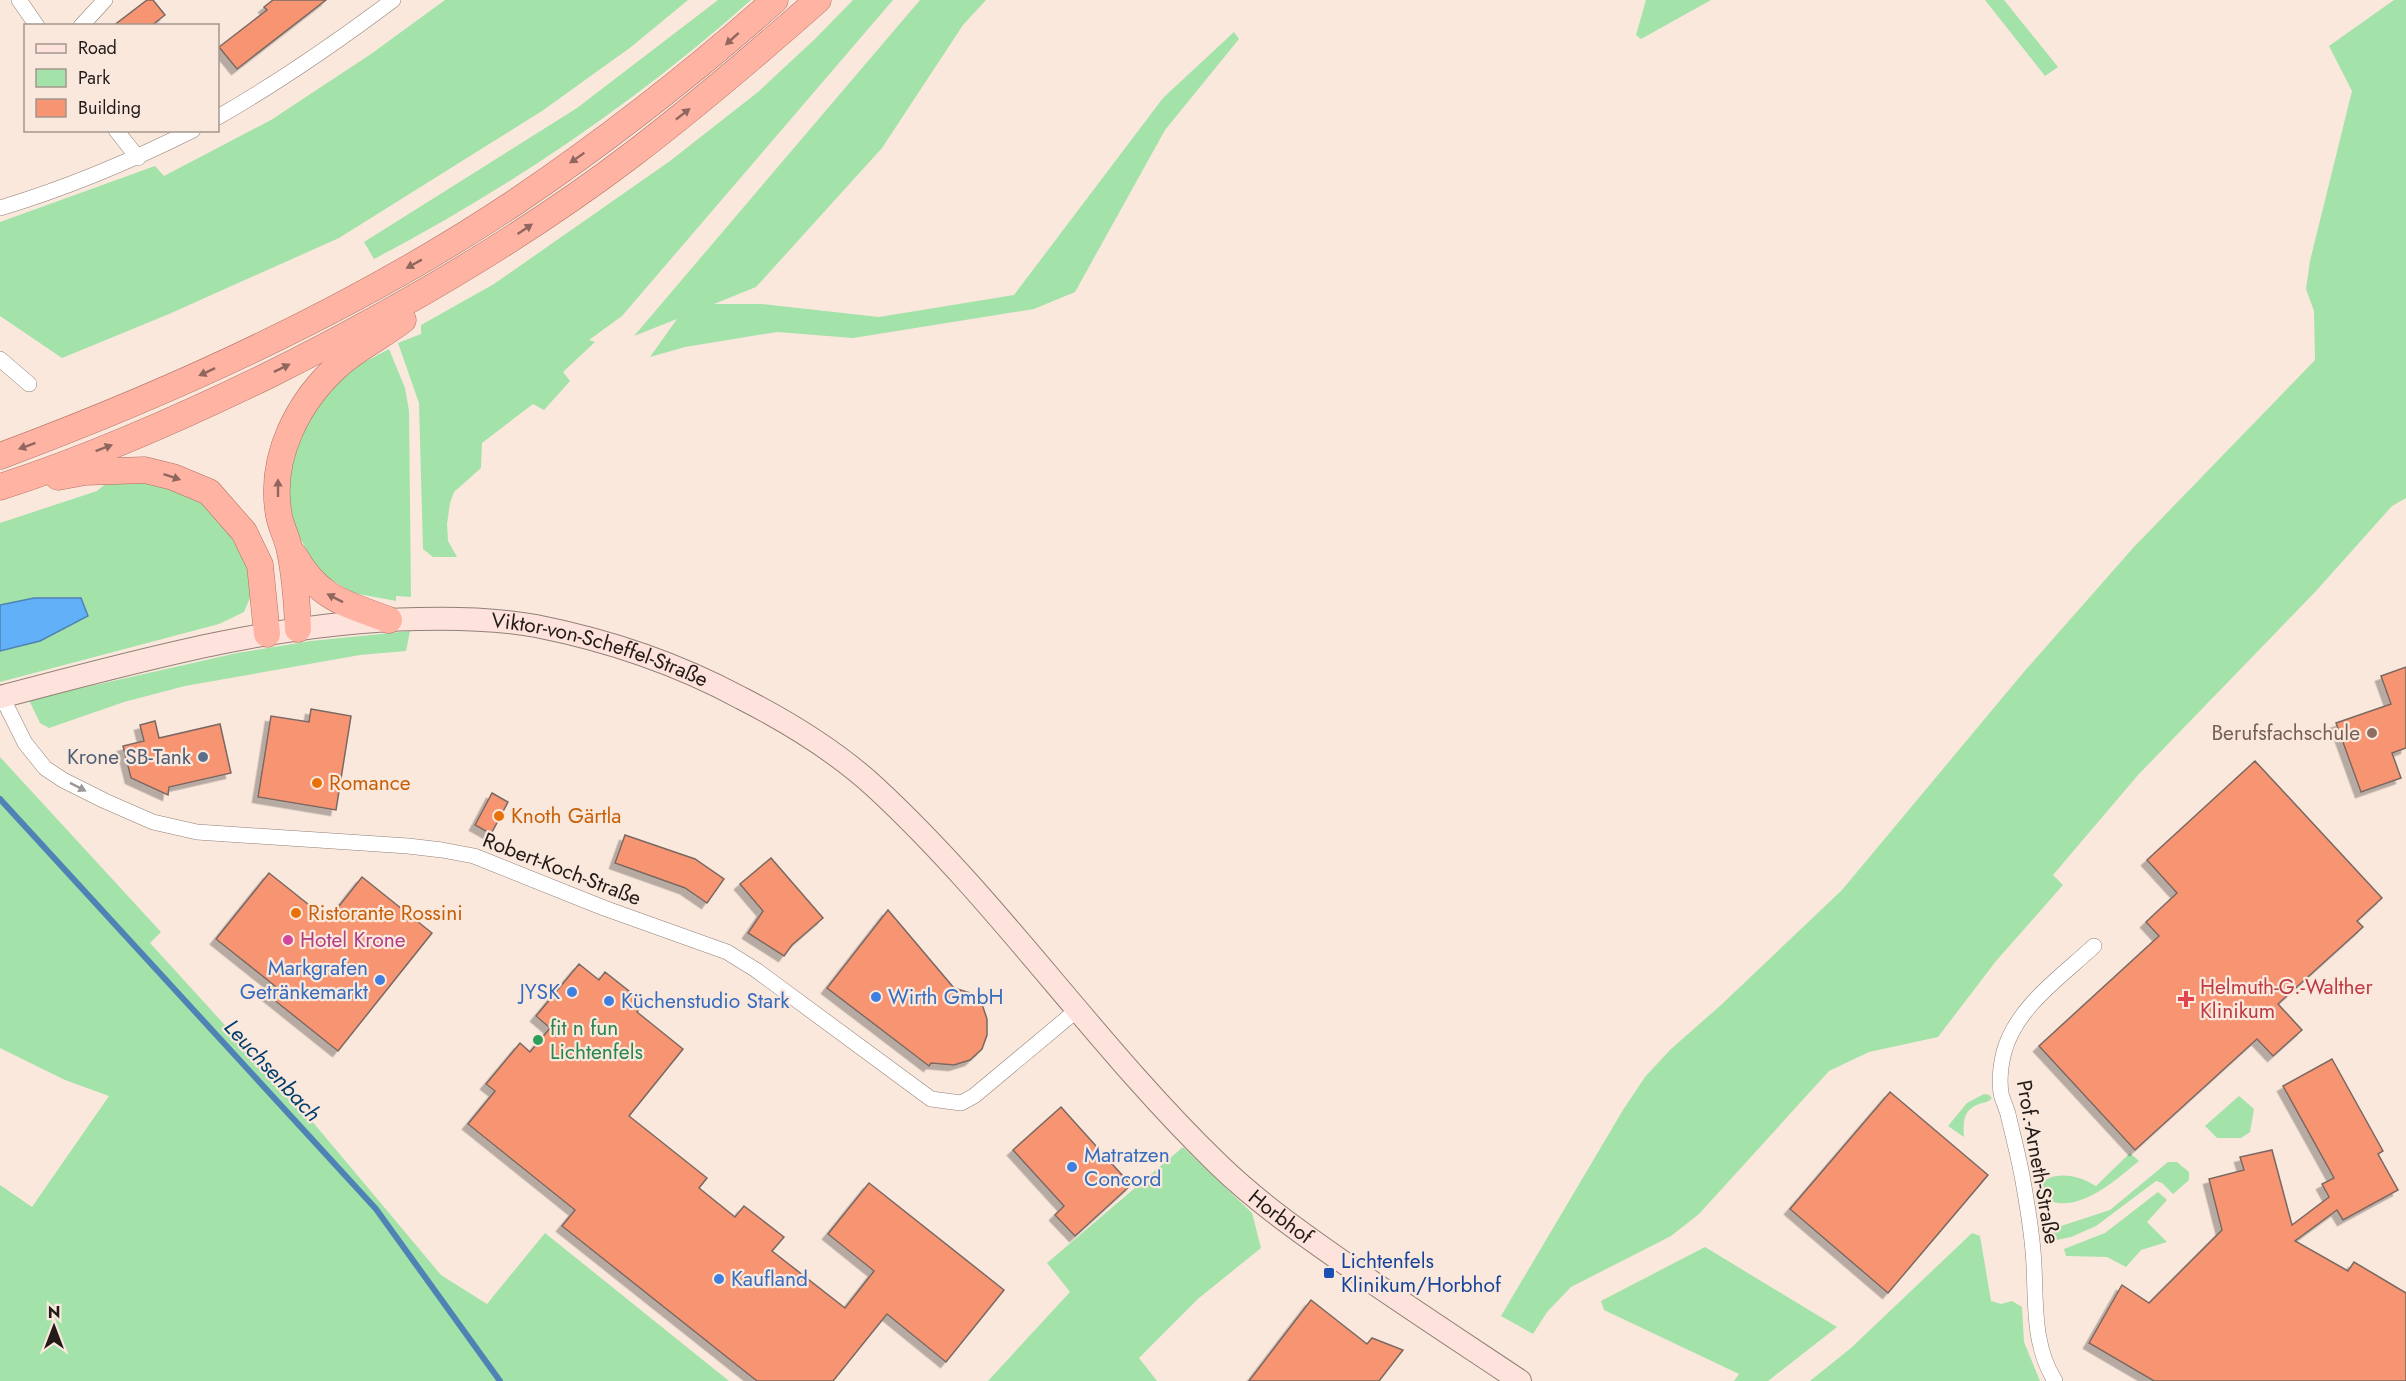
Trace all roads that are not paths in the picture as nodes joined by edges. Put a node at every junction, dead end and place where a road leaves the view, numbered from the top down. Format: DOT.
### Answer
graph roads {
  1 [pos="19,0"];
  2 [pos="105,0"];
  3 [pos="393,0"];
  4 [pos="775,0"];
  5 [pos="818,0"];
  6 [pos="37,24"];
  7 [pos="83,24"];
  8 [pos="219,116"];
  9 [pos="118,132"];
  10 [pos="189,132"];
  11 [pos="138,158"];
  12 [pos="0,208"];
  13 [pos="477,261"];
  14 [pos="0,358"];
  15 [pos="29,384"];
  16 [pos="0,456"];
  17 [pos="5,486"];
  18 [pos="289,545"];
  19 [pos="389,620"];
  20 [pos="298,628"];
  21 [pos="267,634"];
  22 [pos="1,697"];
  23 [pos="2094,946"];
  24 [pos="1077,1010"];
  25 [pos="1521,1381"];
  26 [pos="2055,1381"];
  1 -- 6 [label="street"];
  2 -- 7 [label="street"];
  3 -- 8 [label="street"];
  4 -- 16 [label="highway, one-way"];
  13 -- 5 [label="highway, one-way"];
  9 -- 11 [label="street"];
  10 -- 11 [label="street"];
  11 -- 12 [label="street"];
  17 -- 13 [label="highway, one-way"];
  18 -- 13 [label="highway, one-way"];
  14 -- 15 [label="street"];
  17 -- 21 [label="highway, one-way"];
  19 -- 18 [label="highway, one-way"];
  18 -- 20 [label="highway"];
  19 -- 20 [label="main road, Viktor-von-Scheffel-Straße"];
  19 -- 24 [label="main road, Viktor-von-Scheffel-Straße"];
  20 -- 21 [label="main road, Viktor-von-Scheffel-Straße"];
  21 -- 22 [label="main road, Viktor-von-Scheffel-Straße"];
  22 -- 24 [label="street, Robert-Koch-Straße, one-way"];
  23 -- 26 [label="street, Prof.-Arneth-Straße"];
  24 -- 25 [label="main road, Horbhof"];
}
